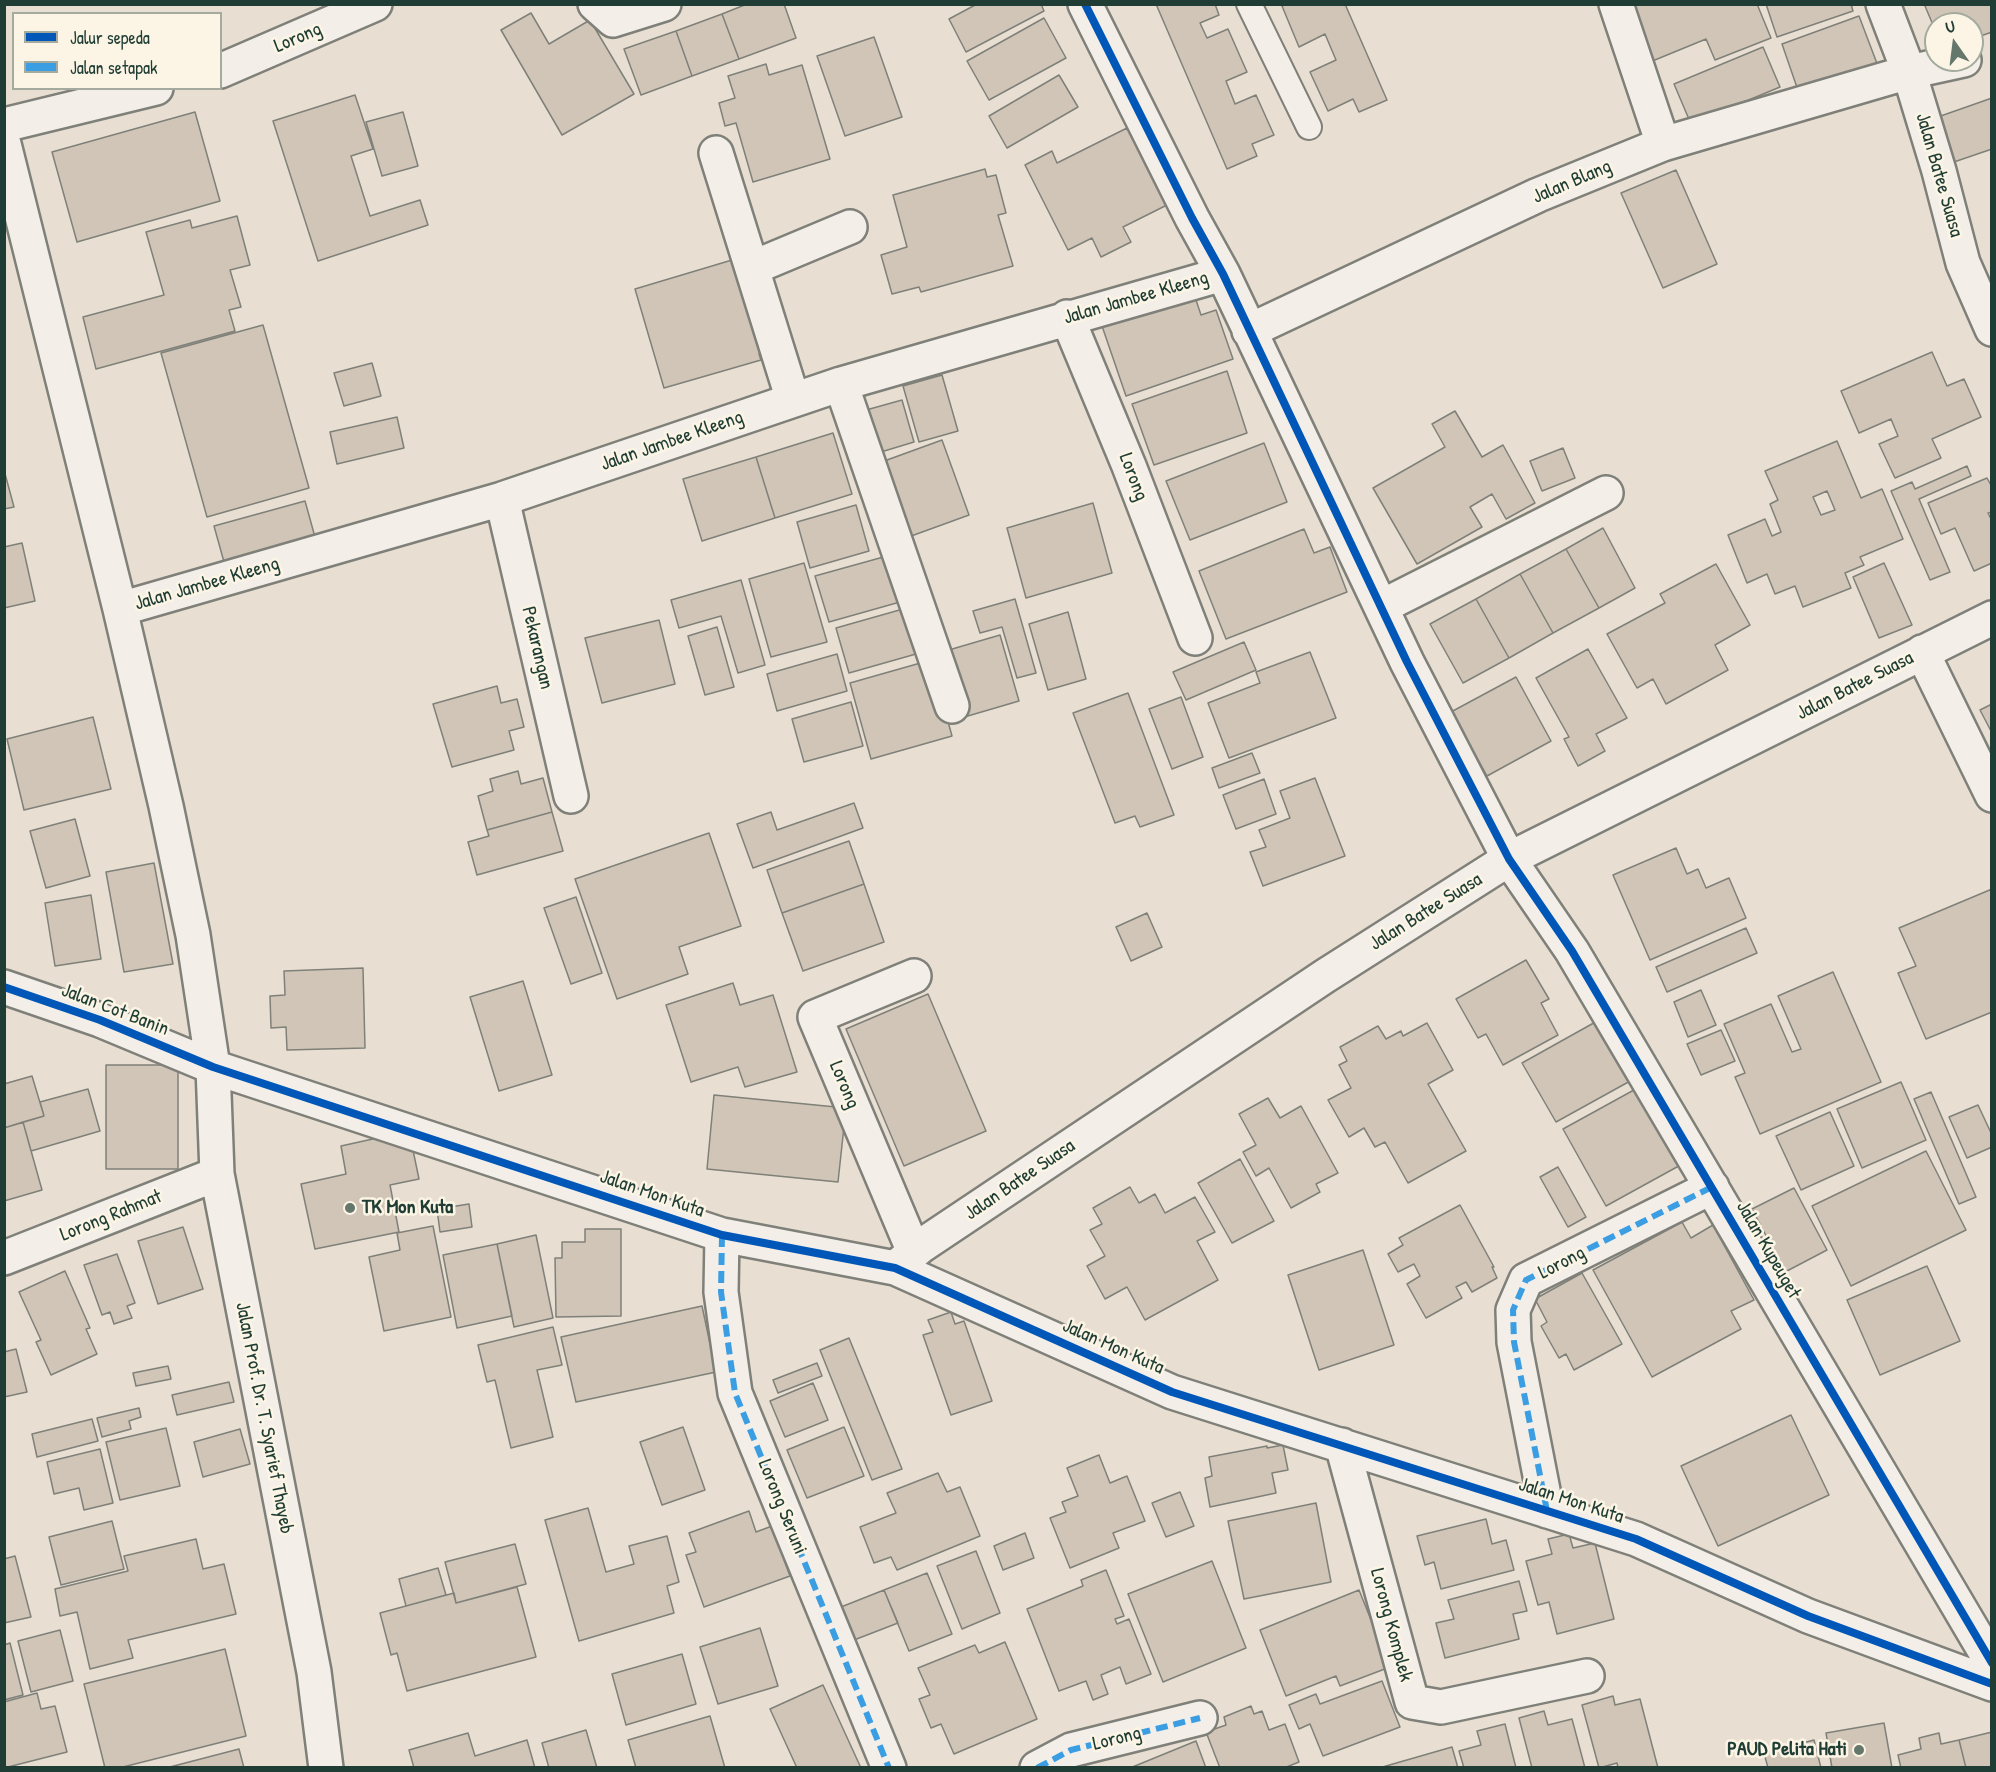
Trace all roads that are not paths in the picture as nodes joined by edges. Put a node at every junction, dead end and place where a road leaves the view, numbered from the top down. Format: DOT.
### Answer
graph roads {
  1 [pos="375,4"];
  2 [pos="595,4"];
  3 [pos="664,4"];
  4 [pos="1085,4"];
  5 [pos="1250,4"];
  6 [pos="1616,4"];
  7 [pos="1883,4"];
  8 [pos="1924,69"];
  9 [pos="222,70"];
  10 [pos="1909,72"];
  11 [pos="148,90"];
  12 [pos="4,125"];
  13 [pos="1309,127"];
  14 [pos="4,144"];
  15 [pos="1663,144"];
  16 [pos="716,153"];
  17 [pos="850,227"];
  18 [pos="752,268"];
  19 [pos="1223,274"];
  20 [pos="1067,317"];
  21 [pos="1992,329"];
  22 [pos="1249,331"];
  23 [pos="841,384"];
  24 [pos="793,400"];
  25 [pos="1606,493"];
  26 [pos="502,499"];
  27 [pos="1381,607"];
  28 [pos="120,609"];
  29 [pos="1992,618"];
  30 [pos="1195,638"];
  31 [pos="1922,652"];
  32 [pos="952,706"];
  33 [pos="1992,795"];
  34 [pos="571,796"];
  35 [pos="1509,859"];
  36 [pos="914,976"];
  37 [pos="4,987"];
  38 [pos="213,1067"];
  39 [pos="217,1174"];
  40 [pos="1712,1187"];
  41 [pos="722,1235"];
  42 [pos="4,1258"];
  43 [pos="905,1260"];
  44 [pos="1342,1445"];
  45 [pos="1547,1511"];
  46 [pos="1992,1662"];
  47 [pos="1587,1676"];
  48 [pos="1992,1684"];
  49 [pos="1200,1718"];
  50 [pos="326,1767"];
  51 [pos="889,1767"];
  52 [pos="1037,1767"];
  1 -- 9 [label="street, Lorong"];
  2 -- 3 [label="street"];
  4 -- 19 [label="street, Jalan Kupeuget"];
  5 -- 13 [label="lane"];
  6 -- 15 [label="street"];
  7 -- 10 [label="street, Jalan Batee Suasa"];
  8 -- 10 [label="street"];
  10 -- 15 [label="street, Jalan Blang"];
  10 -- 21 [label="street, Jalan Batee Suasa"];
  11 -- 12 [label="street"];
  14 -- 28 [label="street, Jalan Prof. Dr. T. Syarief Thayeb"];
  15 -- 22 [label="street, Jalan Blang"];
  16 -- 18 [label="street"];
  17 -- 18 [label="street"];
  18 -- 24 [label="street"];
  19 -- 20 [label="street, Jalan Jambee Kleeng"];
  19 -- 22 [label="street, Jalan Kupeuget"];
  20 -- 23 [label="street, Jalan Jambee Kleeng"];
  20 -- 30 [label="street, Lorong"];
  22 -- 27 [label="street, Jalan Kupeuget"];
  23 -- 24 [label="street, Jalan Jambee Kleeng"];
  23 -- 32 [label="street"];
  24 -- 26 [label="street, Jalan Jambee Kleeng"];
  25 -- 27 [label="street"];
  26 -- 28 [label="street, Jalan Jambee Kleeng"];
  26 -- 34 [label="street, Pekarangan"];
  27 -- 35 [label="street, Jalan Kupeuget"];
  28 -- 38 [label="street, Jalan Prof. Dr. T. Syarief Thayeb"];
  29 -- 31 [label="street, Jalan Batee Suasa"];
  31 -- 33 [label="street"];
  31 -- 35 [label="street, Jalan Batee Suasa"];
  35 -- 40 [label="street, Jalan Kupeuget"];
  35 -- 43 [label="street, Jalan Batee Suasa"];
  36 -- 43 [label="street, Lorong"];
  37 -- 38 [label="street, Jalan Cot Banin"];
  38 -- 39 [label="street, Jalan Prof. Dr. T. Syarief Thayeb"];
  38 -- 41 [label="street, Jalan Mon Kuta"];
  39 -- 42 [label="street, Lorong Rahmat"];
  39 -- 50 [label="street, Jalan Prof. Dr. T. Syarief Thayeb"];
  40 -- 45 [label="street, Lorong"];
  40 -- 46 [label="street, Jalan Kupeuget"];
  41 -- 43 [label="street, Jalan Mon Kuta"];
  41 -- 51 [label="street, Lorong Seruni"];
  43 -- 44 [label="street, Jalan Mon Kuta"];
  44 -- 45 [label="street, Jalan Mon Kuta"];
  44 -- 47 [label="street, Lorong Komplek"];
  45 -- 48 [label="street, Jalan Mon Kuta"];
  49 -- 52 [label="street, Lorong"];
}
